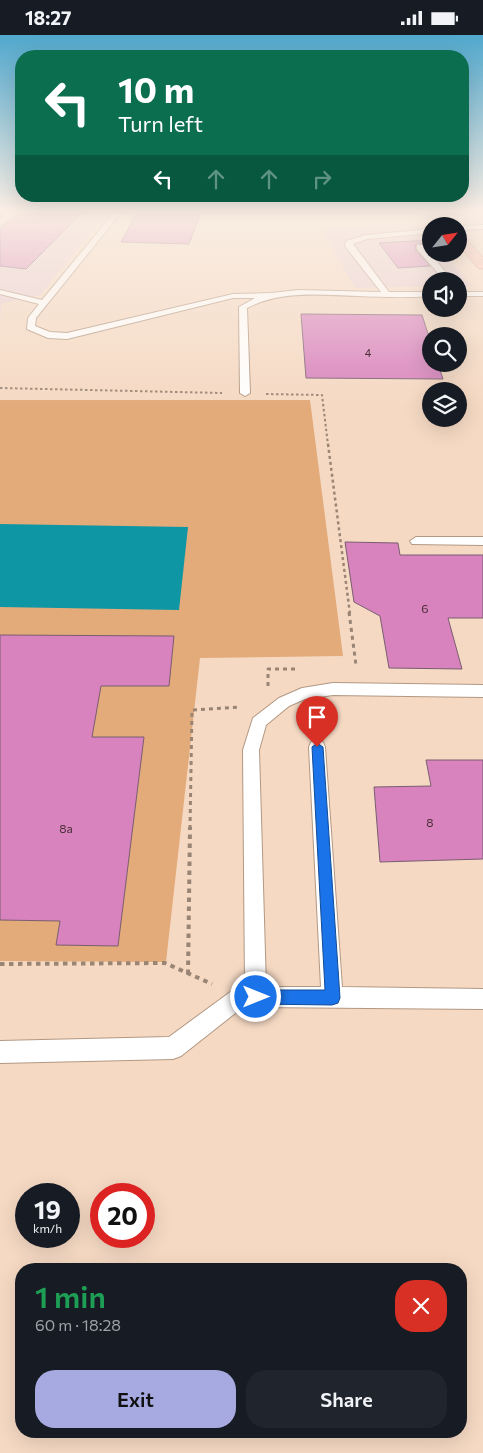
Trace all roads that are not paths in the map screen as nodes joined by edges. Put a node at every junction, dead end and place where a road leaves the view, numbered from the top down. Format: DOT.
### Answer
graph roads {
  1 [pos="67,275"];
  2 [pos="372,275"];
  3 [pos="0,292"];
  4 [pos="422,294"];
  5 [pos="467,294"];
  6 [pos="483,294"];
  7 [pos="269,295"];
  8 [pos="388,295"];
  9 [pos="44,303"];
  10 [pos="246,393"];
  11 [pos="416,541"];
  12 [pos="483,541"];
  13 [pos="483,691"];
  14 [pos="317,747"];
  15 [pos="248,997"];
  16 [pos="332,998"];
  17 [pos="483,999"];
  18 [pos="0,1052"];
  1 -- 9 [label="lane"];
  2 -- 8 [label="lane"];
  3 -- 9 [label="lane"];
  4 -- 8 [label="lane"];
  5 -- 6 [label="lane"];
  7 -- 8 [label="lane"];
  7 -- 9 [label="lane"];
  7 -- 10 [label="lane"];
  11 -- 12 [label="lane"];
  13 -- 15 [label="lane"];
  14 -- 16 [label="lane"];
  15 -- 16 [label="lane"];
  15 -- 18 [label="lane"];
  16 -- 17 [label="lane"];
}
